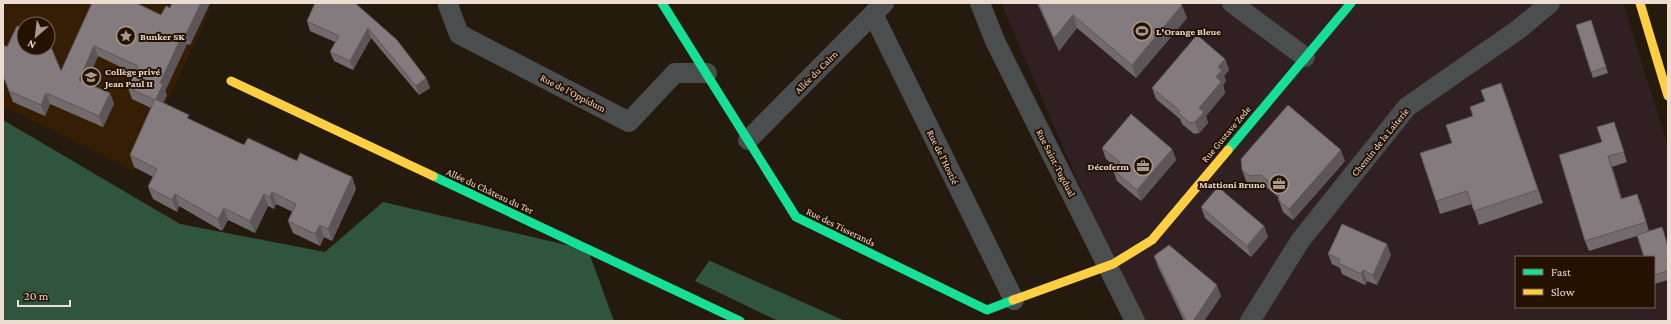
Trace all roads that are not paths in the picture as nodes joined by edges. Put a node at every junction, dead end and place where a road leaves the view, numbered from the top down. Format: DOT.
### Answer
graph roads {
  1 [pos="449,3"];
  2 [pos="662,3"];
  3 [pos="980,3"];
  4 [pos="1232,3"];
  5 [pos="1351,3"];
  6 [pos="1550,3"];
  7 [pos="1640,3"];
  8 [pos="878,9"];
  9 [pos="1305,57"];
  10 [pos="707,74"];
  11 [pos="231,81"];
  12 [pos="1668,96"];
  13 [pos="748,140"];
  14 [pos="1108,266"];
  15 [pos="1014,300"];
  16 [pos="740,321"];
  17 [pos="1136,321"];
  18 [pos="1250,321"];
  1 -- 10 [label="street, Rue de l'Oppidum"];
  2 -- 10 [label="street, Rue des Tisserands"];
  3 -- 14 [label="street, Rue Saint-Tugdual"];
  4 -- 9 [label="street"];
  5 -- 9 [label="street, Rue Gustave Zede"];
  6 -- 18 [label="street, Chemin de la Laiterie"];
  7 -- 12 [label="street"];
  8 -- 13 [label="street, Allée du Cairn"];
  8 -- 15 [label="street, Rue de l'Hostié"];
  9 -- 14 [label="street, Rue Gustave Zede"];
  10 -- 13 [label="street, Rue des Tisserands"];
  11 -- 16 [label="street, Allée du Château du Ter"];
  13 -- 15 [label="street, Rue des Tisserands"];
  14 -- 15 [label="street, Rue des Tisserands"];
  14 -- 17 [label="street, Rue Saint-Tugdual"];
}
